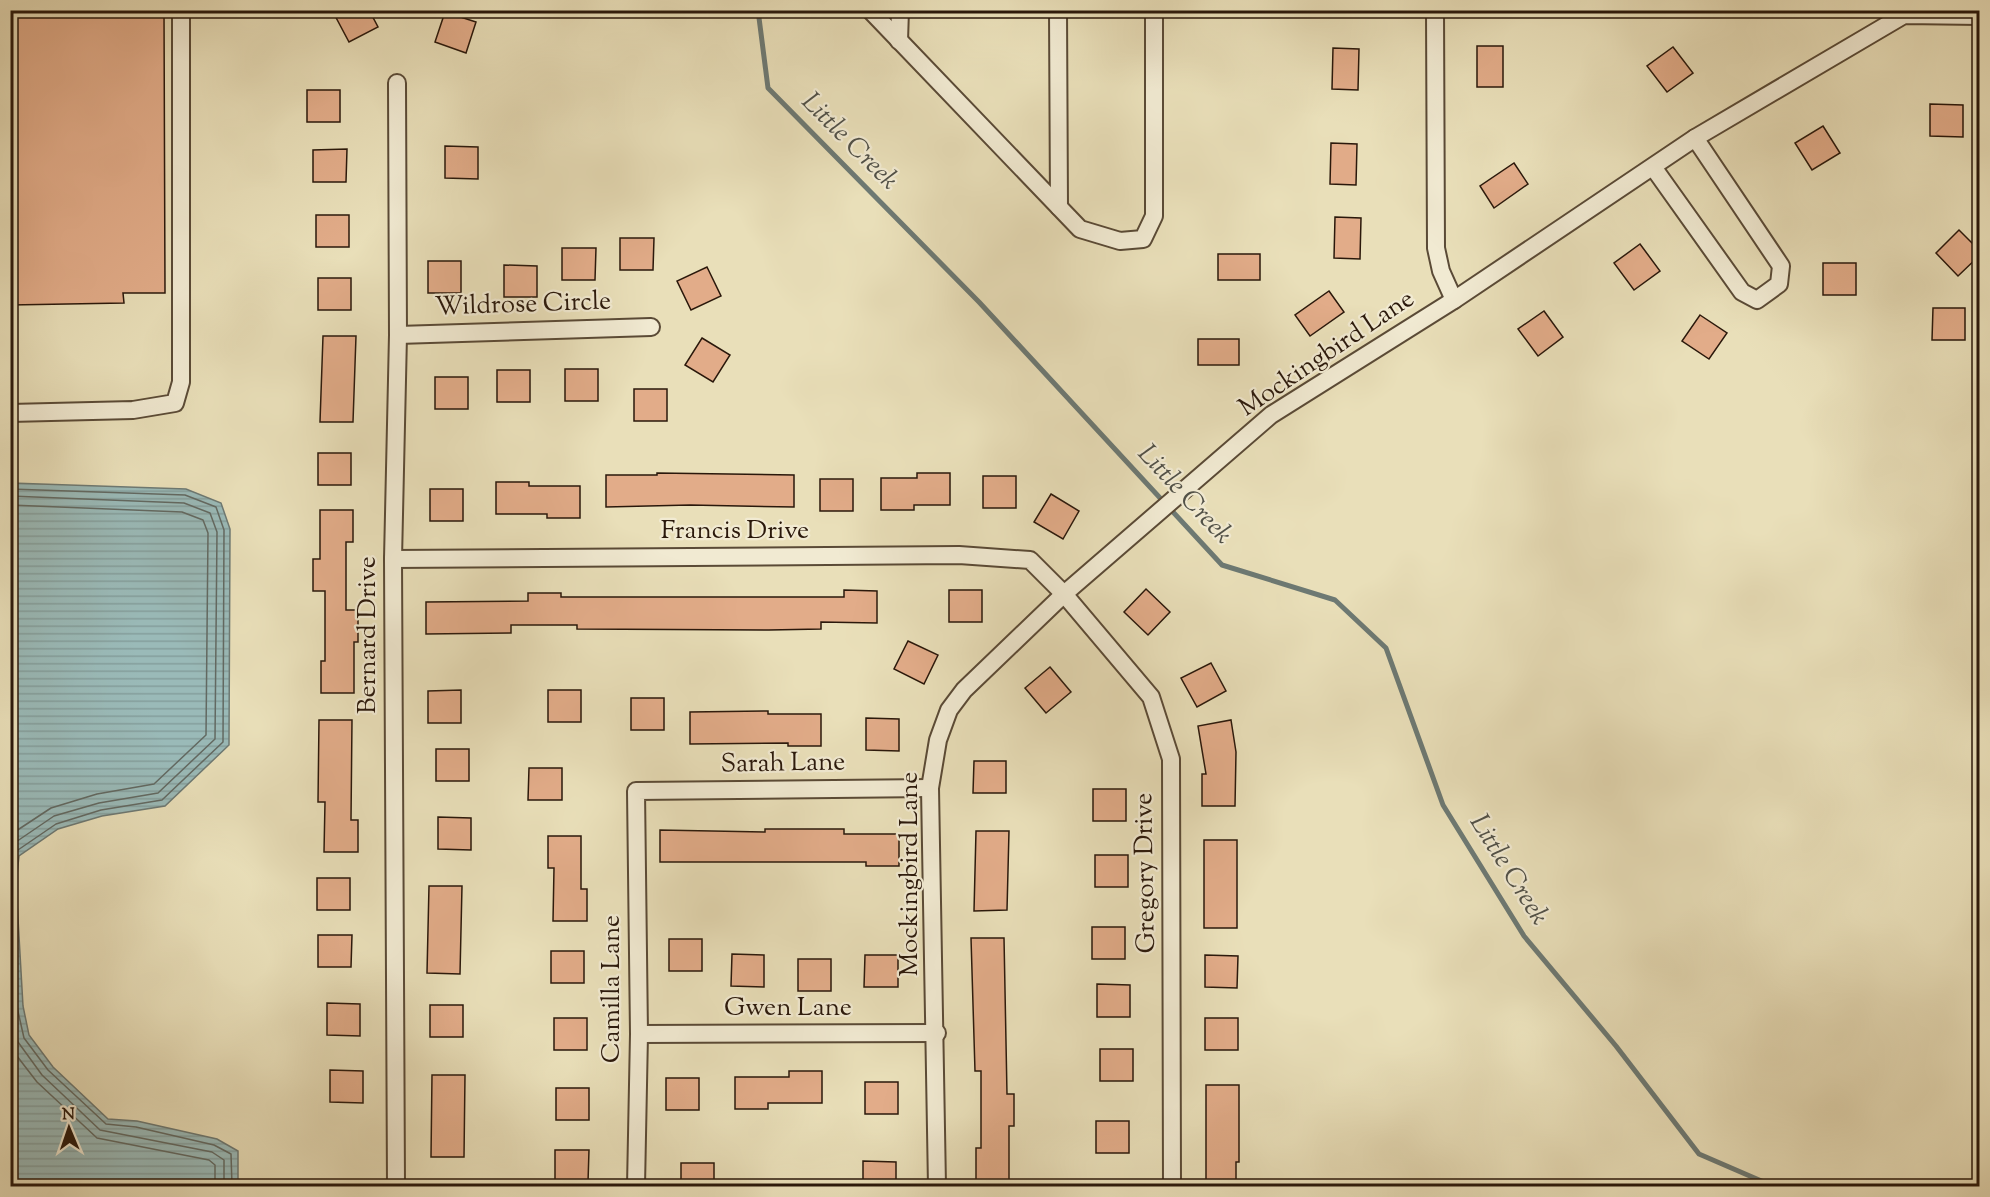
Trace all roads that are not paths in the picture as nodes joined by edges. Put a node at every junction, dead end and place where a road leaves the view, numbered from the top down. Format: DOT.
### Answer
graph roads {
  1 [pos="181,10"];
  2 [pos="870,10"];
  3 [pos="900,10"];
  4 [pos="1058,10"];
  5 [pos="1154,10"];
  6 [pos="1435,10"];
  7 [pos="1904,13"];
  8 [pos="1980,16"];
  9 [pos="899,41"];
  10 [pos="397,83"];
  11 [pos="1695,138"];
  12 [pos="1653,167"];
  13 [pos="1059,207"];
  14 [pos="1455,300"];
  15 [pos="651,327"];
  16 [pos="398,335"];
  17 [pos="10,413"];
  18 [pos="393,559"];
  19 [pos="1064,594"];
  20 [pos="930,788"];
  21 [pos="636,791"];
  22 [pos="937,1033"];
  23 [pos="639,1034"];
  24 [pos="396,1186"];
  25 [pos="636,1186"];
  26 [pos="937,1186"];
  27 [pos="1172,1186"];
  1 -- 17 [label="street"];
  2 -- 9 [label="street"];
  3 -- 9 [label="street"];
  4 -- 13 [label="street"];
  5 -- 13 [label="street"];
  6 -- 14 [label="street"];
  7 -- 8 [label="street, Mockingbird Lane"];
  7 -- 11 [label="street, Mockingbird Lane"];
  9 -- 13 [label="street"];
  10 -- 16 [label="street, Bernard Drive"];
  11 -- 12 [label="street, Mockingbird Lane"];
  11 -- 12 [label="street"];
  12 -- 14 [label="street, Mockingbird Lane"];
  14 -- 19 [label="street, Mockingbird Lane"];
  15 -- 16 [label="street, Wildrose Circle"];
  16 -- 18 [label="street, Bernard Drive"];
  18 -- 19 [label="street, Francis Drive"];
  18 -- 24 [label="street, Bernard Drive"];
  19 -- 20 [label="street, Mockingbird Lane"];
  19 -- 27 [label="street, Gregory Drive"];
  20 -- 21 [label="street, Sarah Lane"];
  20 -- 22 [label="street, Mockingbird Lane"];
  21 -- 23 [label="street, Camilla Lane"];
  22 -- 23 [label="street, Gwen Lane"];
  22 -- 26 [label="street, Mockingbird Lane"];
  23 -- 25 [label="street, Camilla Lane"];
}
